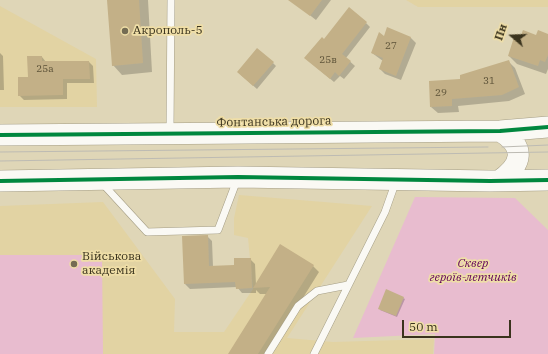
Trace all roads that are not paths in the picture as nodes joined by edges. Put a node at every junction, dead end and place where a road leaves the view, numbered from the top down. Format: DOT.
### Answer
graph roads {
  1 [pos="171,0"];
  2 [pos="548,128"];
  3 [pos="500,130"];
  4 [pos="170,134"];
  5 [pos="0,135"];
  6 [pos="238,177"];
  7 [pos="99,179"];
  8 [pos="396,179"];
  9 [pos="548,180"];
  10 [pos="0,181"];
  11 [pos="499,181"];
  12 [pos="348,285"];
  13 [pos="268,354"];
  14 [pos="314,354"];
  1 -- 4 [label="lane"];
  2 -- 3 [label="main road, Фонтанська дорога"];
  3 -- 4 [label="main road, Фонтанська дорога"];
  3 -- 11 [label="main road"];
  4 -- 5 [label="main road, Фонтанська дорога"];
  6 -- 7 [label="main road"];
  6 -- 7 [label="lane"];
  6 -- 8 [label="main road"];
  7 -- 10 [label="main road"];
  8 -- 11 [label="main road"];
  8 -- 12 [label="lane"];
  9 -- 11 [label="main road"];
  12 -- 13 [label="lane"];
  12 -- 14 [label="lane"];
}
